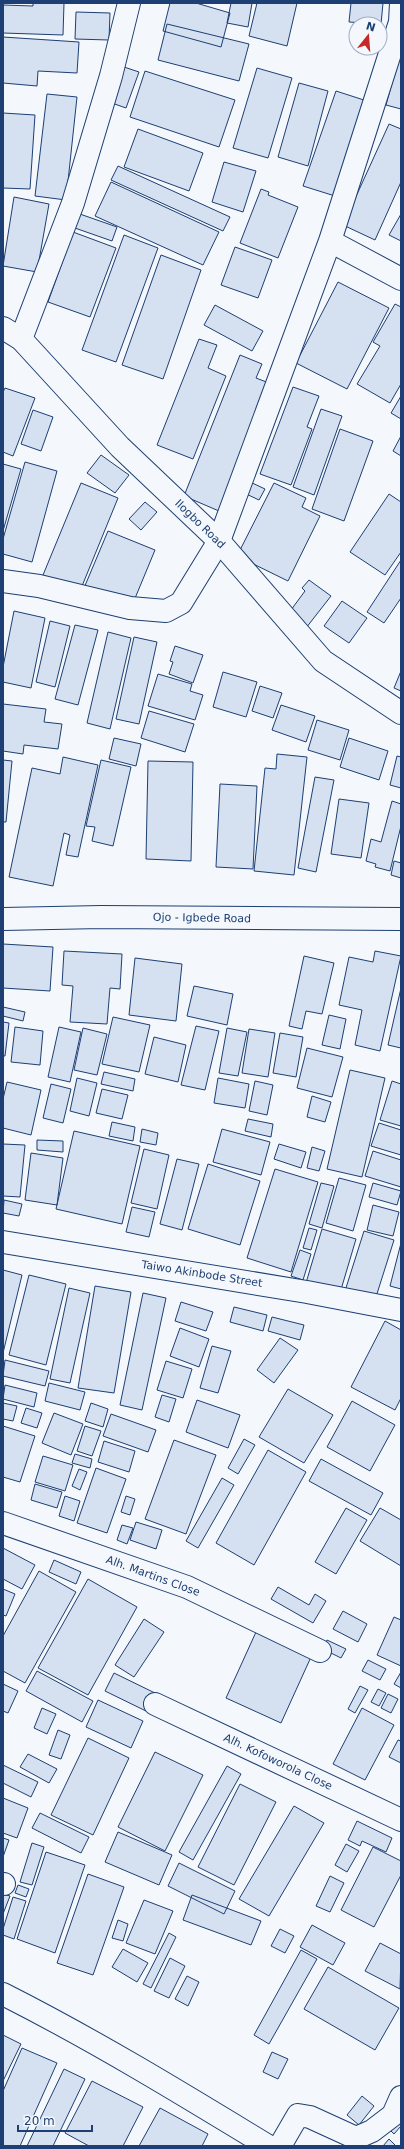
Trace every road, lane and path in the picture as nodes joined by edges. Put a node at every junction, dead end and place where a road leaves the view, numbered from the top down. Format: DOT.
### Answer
graph roads {
  1 [pos="129,3"];
  2 [pos="401,16"];
  3 [pos="330,241"];
  4 [pos="401,279"];
  5 [pos="12,333"];
  6 [pos="219,541"];
  7 [pos="3,581"];
  8 [pos="401,713"];
  9 [pos="3,919"];
  10 [pos="401,920"];
  11 [pos="3,1242"];
  12 [pos="401,1310"];
  13 [pos="3,1523"];
  14 [pos="320,1651"];
  15 [pos="155,1704"];
  16 [pos="401,1820"];
  17 [pos="3,1994"];
  18 [pos="401,2097"];
  19 [pos="268,2146"];
  20 [pos="280,2146"];
  1 -- 5 [label="street"];
  2 -- 3 [label="street"];
  3 -- 4 [label="street"];
  3 -- 6 [label="street"];
  5 -- 6 [label="street, Ilogbo Road"];
  6 -- 7 [label="street"];
  6 -- 8 [label="street, Ilogbo Road"];
  9 -- 10 [label="street, Ojo - Igbede Road"];
  11 -- 12 [label="street, Taiwo Akinbode Street"];
  13 -- 14 [label="street, Alh. Martins Close"];
  15 -- 16 [label="street, Alh. Kofoworola Close"];
  17 -- 19 [label="street"];
  18 -- 20 [label="street"];
}
